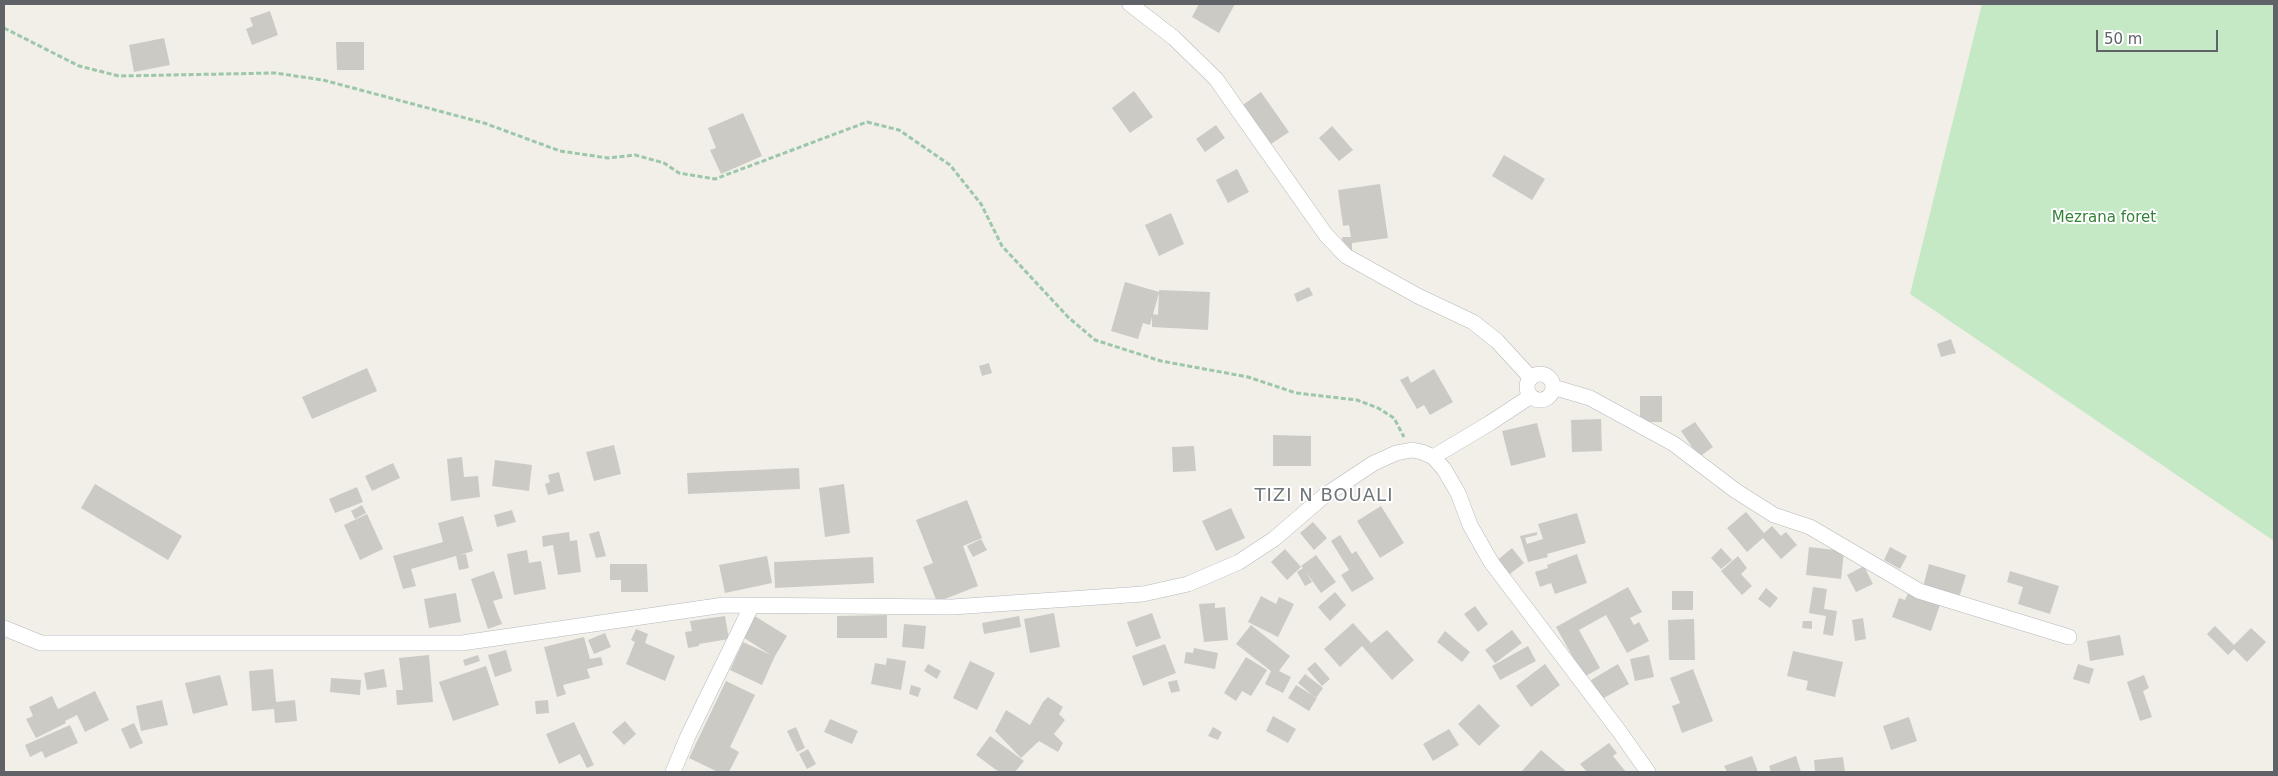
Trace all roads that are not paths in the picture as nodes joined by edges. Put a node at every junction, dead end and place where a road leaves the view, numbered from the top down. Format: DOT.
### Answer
graph roads {
  1 [pos="1130,4"];
  2 [pos="1531,378"];
  3 [pos="1553,387"];
  4 [pos="1531,396"];
  5 [pos="1433,458"];
  6 [pos="752,605"];
  7 [pos="4,628"];
  8 [pos="2068,637"];
  9 [pos="673,772"];
  10 [pos="1648,772"];
  1 -- 2 [label="street"];
  2 -- 3 [label="street"];
  2 -- 4 [label="street"];
  3 -- 4 [label="street"];
  3 -- 8 [label="street"];
  4 -- 5 [label="street"];
  5 -- 6 [label="street"];
  5 -- 10 [label="street"];
  6 -- 7 [label="street"];
  6 -- 9 [label="street"];
}
